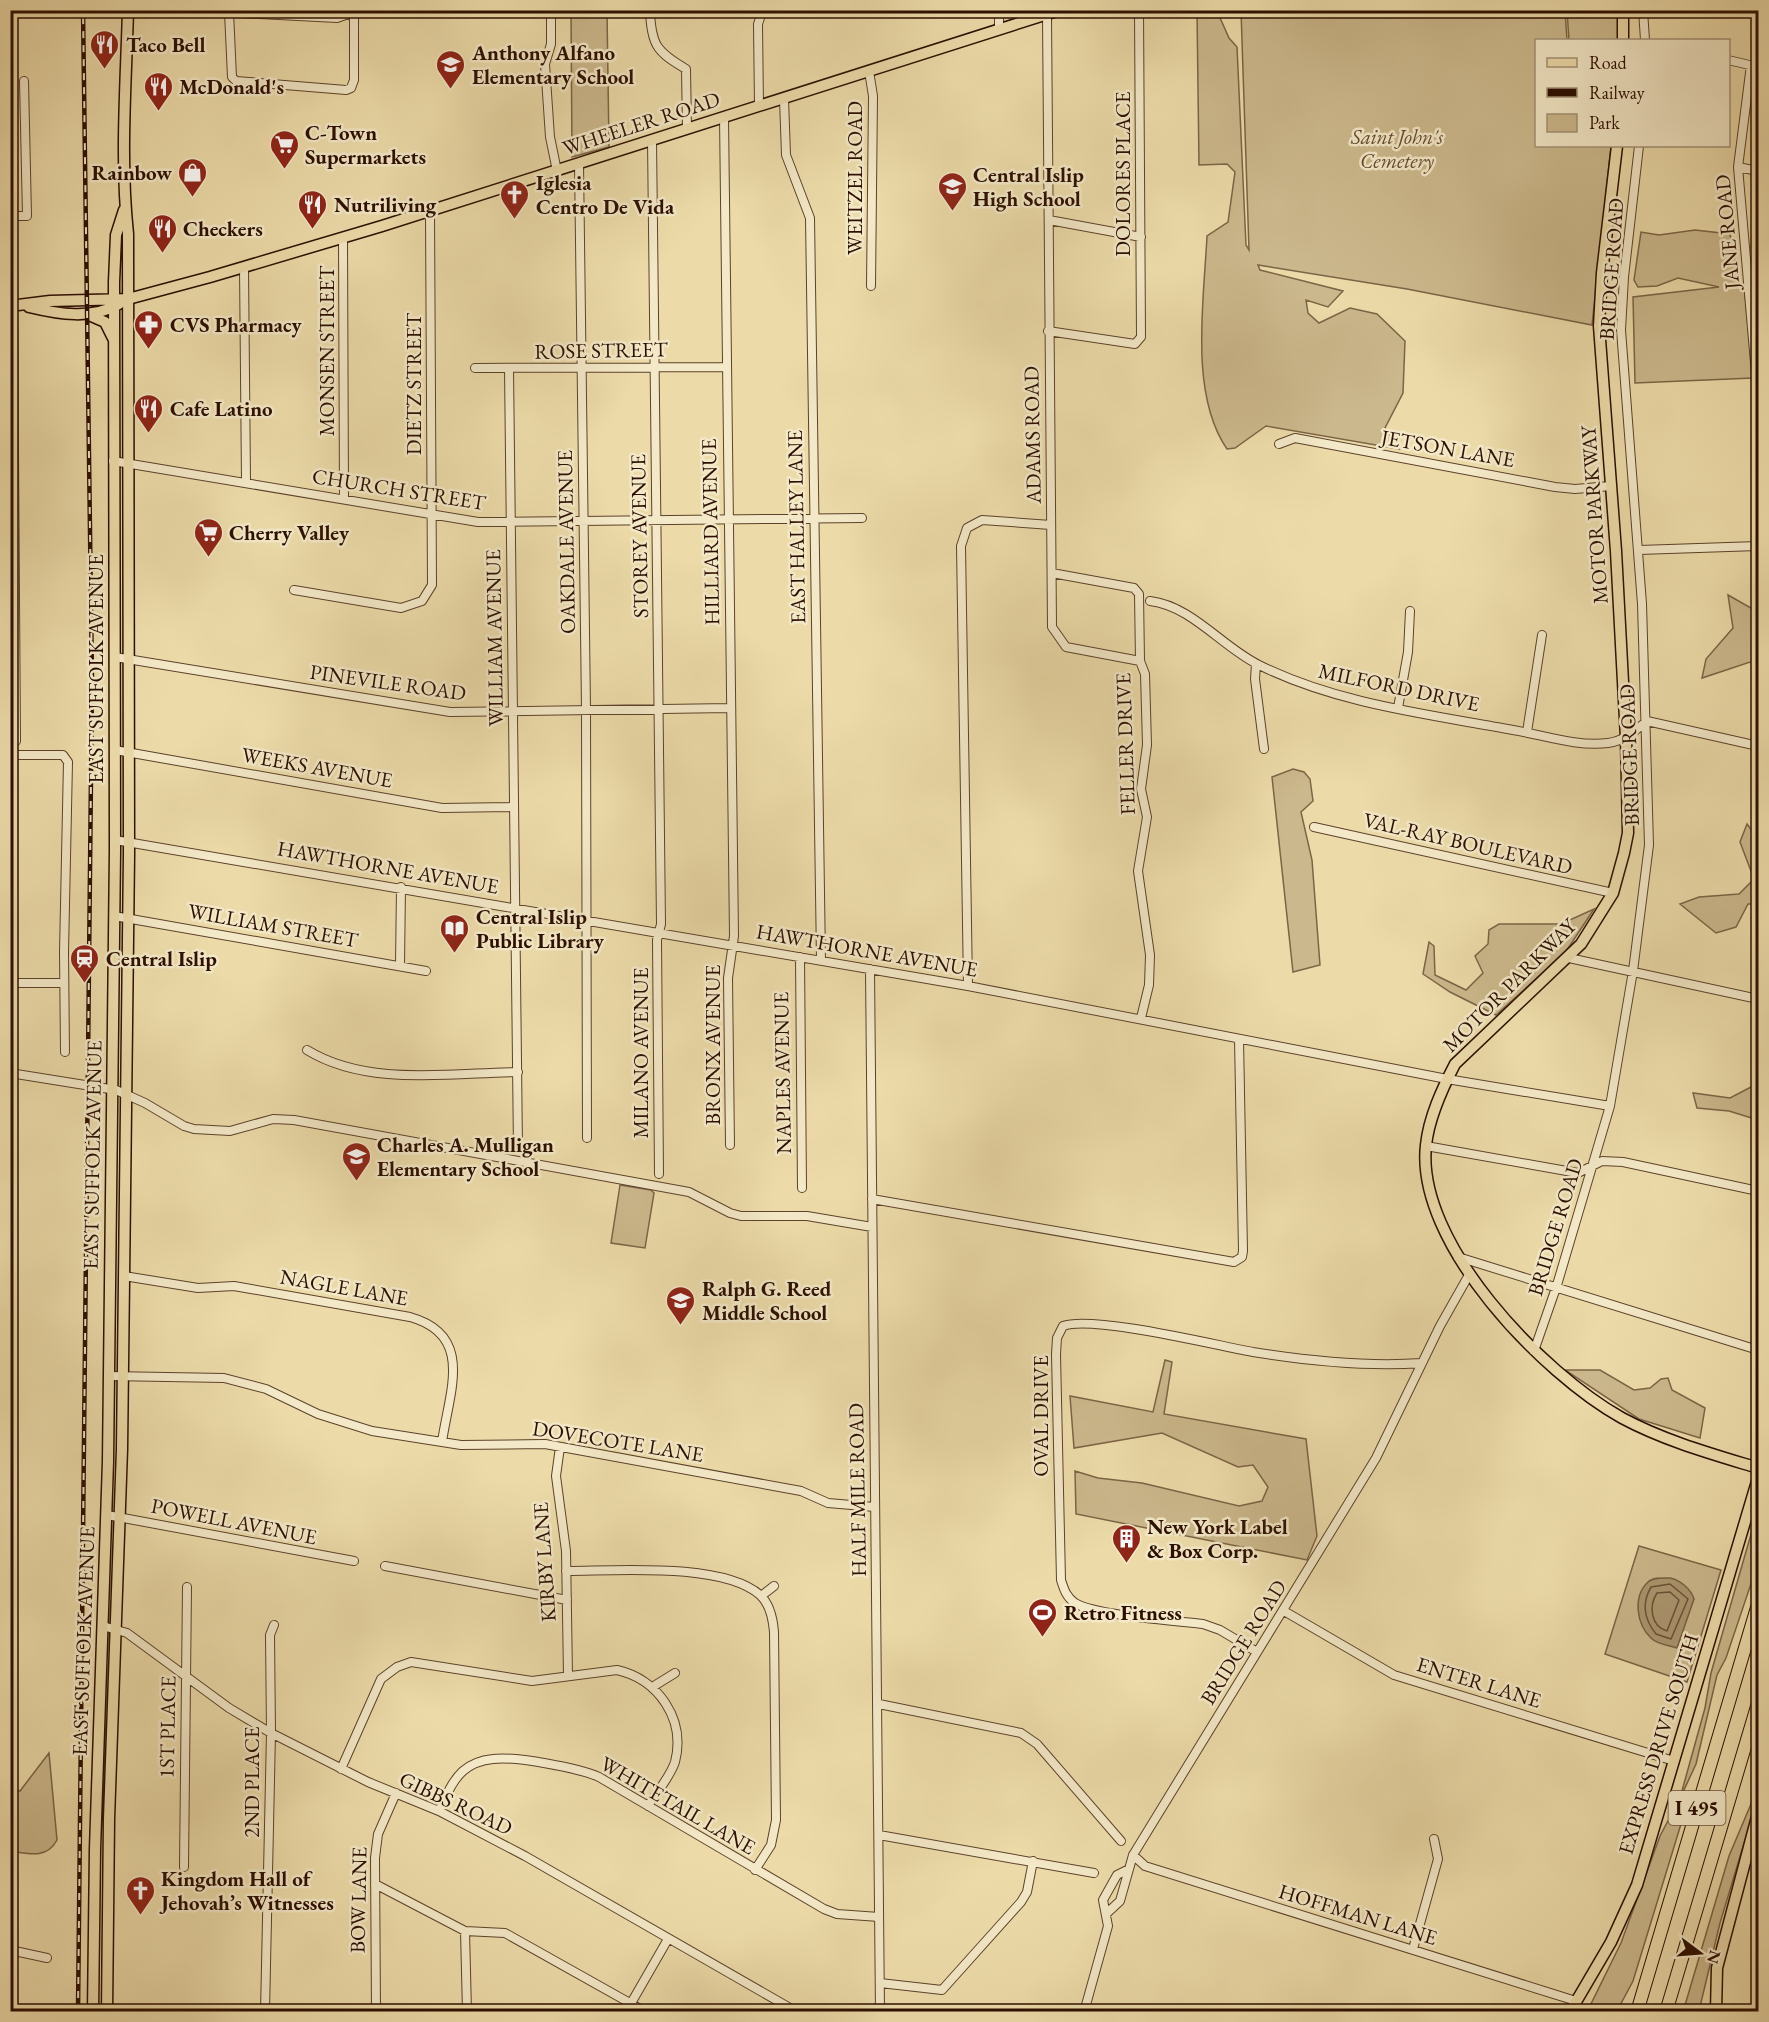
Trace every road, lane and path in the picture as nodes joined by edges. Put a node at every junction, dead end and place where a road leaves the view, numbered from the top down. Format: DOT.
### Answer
graph roads {
  1 [pos="128,10"];
  2 [pos="180,10"];
  3 [pos="551,10"];
  4 [pos="650,10"];
  5 [pos="768,10"];
  6 [pos="999,10"];
  7 [pos="1060,10"];
  8 [pos="1139,10"];
  9 [pos="1623,10"];
  10 [pos="1643,10"];
  11 [pos="222,11"];
  12 [pos="354,11"];
  13 [pos="317,13"];
  14 [pos="1047,15"];
  15 [pos="999,30"];
  16 [pos="1623,39"];
  17 [pos="1645,39"];
  18 [pos="1730,60"];
  19 [pos="1754,66"];
  20 [pos="869,71"];
  21 [pos="24,81"];
  22 [pos="784,99"];
  23 [pos="759,106"];
  24 [pos="724,117"];
  25 [pos="687,129"];
  26 [pos="652,140"];
  27 [pos="1617,147"];
  28 [pos="1639,147"];
  29 [pos="579,163"];
  30 [pos="1738,166"];
  31 [pos="557,171"];
  32 [pos="1758,171"];
  33 [pos="125,206"];
  34 [pos="430,211"];
  35 [pos="10,216"];
  36 [pos="1049,220"];
  37 [pos="1141,237"];
  38 [pos="343,238"];
  39 [pos="244,267"];
  40 [pos="1749,279"];
  41 [pos="1758,282"];
  42 [pos="871,286"];
  43 [pos="128,299"];
  44 [pos="114,303"];
  45 [pos="26,306"];
  46 [pos="12,307"];
  47 [pos="86,314"];
  48 [pos="1048,331"];
  49 [pos="114,341"];
  50 [pos="654,367"];
  51 [pos="727,367"];
  52 [pos="475,368"];
  53 [pos="509,368"];
  54 [pos="582,368"];
  55 [pos="1758,397"];
  56 [pos="1279,444"];
  57 [pos="113,461"];
  58 [pos="128,462"];
  59 [pos="246,482"];
  60 [pos="1611,486"];
  61 [pos="344,499"];
  62 [pos="433,515"];
  63 [pos="862,518"];
  64 [pos="814,519"];
  65 [pos="583,520"];
  66 [pos="728,520"];
  67 [pos="657,521"];
  68 [pos="511,522"];
  69 [pos="1051,525"];
  70 [pos="1758,546"];
  71 [pos="1639,550"];
  72 [pos="1052,573"];
  73 [pos="294,590"];
  74 [pos="1150,601"];
  75 [pos="1410,611"];
  76 [pos="1542,635"];
  77 [pos="115,657"];
  78 [pos="129,658"];
  79 [pos="1140,661"];
  80 [pos="1257,664"];
  81 [pos="13,686"];
  82 [pos="730,708"];
  83 [pos="1398,708"];
  84 [pos="659,709"];
  85 [pos="513,710"];
  86 [pos="586,710"];
  87 [pos="1647,721"];
  88 [pos="1527,732"];
  89 [pos="1626,738"];
  90 [pos="16,741"];
  91 [pos="1758,746"];
  92 [pos="1264,749"];
  93 [pos="115,750"];
  94 [pos="129,752"];
  95 [pos="10,755"];
  96 [pos="514,807"];
  97 [pos="1314,827"];
  98 [pos="115,840"];
  99 [pos="129,842"];
  100 [pos="401,887"];
  101 [pos="1613,893"];
  102 [pos="516,908"];
  103 [pos="114,916"];
  104 [pos="128,918"];
  105 [pos="587,921"];
  106 [pos="659,932"];
  107 [pos="732,945"];
  108 [pos="800,957"];
  109 [pos="1569,958"];
  110 [pos="821,960"];
  111 [pos="400,965"];
  112 [pos="870,969"];
  113 [pos="426,971"];
  114 [pos="1633,971"];
  115 [pos="10,983"];
  116 [pos="64,983"];
  117 [pos="968,986"];
  118 [pos="1758,999"];
  119 [pos="1141,1018"];
  120 [pos="1239,1039"];
  121 [pos="307,1050"];
  122 [pos="65,1052"];
  123 [pos="518,1072"];
  124 [pos="10,1073"];
  125 [pos="1447,1079"];
  126 [pos="112,1089"];
  127 [pos="126,1094"];
  128 [pos="1610,1106"];
  129 [pos="587,1138"];
  130 [pos="730,1145"];
  131 [pos="1426,1146"];
  132 [pos="518,1149"];
  133 [pos="1592,1167"];
  134 [pos="659,1174"];
  135 [pos="801,1188"];
  136 [pos="1758,1191"];
  137 [pos="872,1199"];
  138 [pos="872,1227"];
  139 [pos="1458,1257"];
  140 [pos="1470,1273"];
  141 [pos="124,1276"];
  142 [pos="1557,1285"];
  143 [pos="1758,1350"];
  144 [pos="1534,1351"];
  145 [pos="1422,1363"];
  146 [pos="109,1376"];
  147 [pos="123,1376"];
  148 [pos="442,1442"];
  149 [pos="560,1447"];
  150 [pos="1758,1468"];
  151 [pos="1758,1478"];
  152 [pos="875,1507"];
  153 [pos="107,1515"];
  154 [pos="121,1518"];
  155 [pos="354,1561"];
  156 [pos="385,1566"];
  157 [pos="566,1571"];
  158 [pos="774,1586"];
  159 [pos="187,1587"];
  160 [pos="761,1596"];
  161 [pos="567,1600"];
  162 [pos="1758,1604"];
  163 [pos="1284,1611"];
  164 [pos="274,1625"];
  165 [pos="103,1626"];
  166 [pos="117,1629"];
  167 [pos="1257,1652"];
  168 [pos="675,1673"];
  169 [pos="186,1674"];
  170 [pos="568,1676"];
  171 [pos="654,1686"];
  172 [pos="1758,1703"];
  173 [pos="879,1704"];
  174 [pos="271,1732"];
  175 [pos="1674,1761"];
  176 [pos="341,1769"];
  177 [pos="396,1793"];
  178 [pos="648,1806"];
  179 [pos="439,1811"];
  180 [pos="1758,1813"];
  181 [pos="879,1835"];
  182 [pos="1434,1839"];
  183 [pos="1121,1840"];
  184 [pos="1133,1855"];
  185 [pos="1033,1861"];
  186 [pos="184,1867"];
  187 [pos="1129,1869"];
  188 [pos="755,1870"];
  189 [pos="1094,1873"];
  190 [pos="375,1884"];
  191 [pos="1106,1914"];
  192 [pos="879,1917"];
  193 [pos="465,1931"];
  194 [pos="668,1939"];
  195 [pos="1413,1949"];
  196 [pos="10,1950"];
  197 [pos="47,1958"];
  198 [pos="880,1983"];
  199 [pos="1576,2001"];
  200 [pos="631,2003"];
  201 [pos="782,2008"];
  202 [pos="93,2012"];
  203 [pos="107,2012"];
  204 [pos="265,2012"];
  205 [pos="376,2012"];
  206 [pos="467,2012"];
  207 [pos="626,2012"];
  208 [pos="646,2012"];
  209 [pos="796,2012"];
  210 [pos="880,2012"];
  211 [pos="1084,2012"];
  212 [pos="1569,2012"];
  213 [pos="1637,2012"];
  214 [pos="1666,2012"];
  215 [pos="1716,2012"];
  1 -- 33 [label="main road"];
  2 -- 11 [label="street"];
  3 -- 31 [label="street"];
  4 -- 25 [label="street"];
  5 -- 23 [label="street"];
  6 -- 15 [label="street"];
  7 -- 14 [label="main road, WHEELER ROAD"];
  8 -- 37 [label="street, DOLORES PLACE"];
  9 -- 16 [label="main road"];
  10 -- 17 [label="street"];
  11 -- 12 [label="street"];
  11 -- 13 [label="street"];
  12 -- 13 [label="street"];
  14 -- 15 [label="main road, WHEELER ROAD"];
  14 -- 36 [label="street, ADAMS ROAD"];
  15 -- 20 [label="main road, WHEELER ROAD"];
  18 -- 19 [label="street"];
  19 -- 30 [label="street, JANE ROAD"];
  20 -- 22 [label="main road, WHEELER ROAD"];
  20 -- 42 [label="street, WEITZEL ROAD"];
  21 -- 35 [label="street"];
  22 -- 23 [label="main road, WHEELER ROAD"];
  22 -- 64 [label="street, EAST HALLEY LANE"];
  23 -- 24 [label="main road, WHEELER ROAD"];
  24 -- 25 [label="main road, WHEELER ROAD"];
  24 -- 51 [label="street, HILLIARD AVENUE"];
  25 -- 26 [label="main road, WHEELER ROAD"];
  26 -- 29 [label="main road, WHEELER ROAD"];
  26 -- 50 [label="street, STOREY AVENUE"];
  27 -- 60 [label="main road, MOTOR PARKWAY"];
  28 -- 71 [label="street, BRIDGE ROAD"];
  29 -- 31 [label="main road, WHEELER ROAD"];
  29 -- 54 [label="street, OAKDALE AVENUE"];
  30 -- 32 [label="street"];
  30 -- 40 [label="street, JANE ROAD"];
  31 -- 34 [label="main road, WHEELER ROAD"];
  33 -- 43 [label="main road, EAST SUFFOLK AVENUE"];
  33 -- 44 [label="main road, EAST SUFFOLK AVENUE"];
  34 -- 38 [label="main road, WHEELER ROAD"];
  34 -- 62 [label="street, DIETZ STREET"];
  36 -- 37 [label="street"];
  36 -- 48 [label="street, ADAMS ROAD"];
  37 -- 48 [label="street, DOLORES PLACE"];
  38 -- 39 [label="main road, WHEELER ROAD"];
  38 -- 61 [label="street, MONSEN STREET"];
  39 -- 43 [label="main road, WHEELER ROAD"];
  39 -- 59 [label="street"];
  40 -- 41 [label="street"];
  40 -- 55 [label="street, JANE ROAD"];
  43 -- 44 [label="main road, WHEELER ROAD"];
  43 -- 58 [label="main road, EAST SUFFOLK AVENUE"];
  44 -- 45 [label="main road, WHEELER ROAD"];
  44 -- 47 [label="main road, WHEELER ROAD"];
  44 -- 49 [label="main road, EAST SUFFOLK AVENUE"];
  45 -- 46 [label="main road"];
  45 -- 47 [label="main road, WHEELER ROAD"];
  46 -- 81 [label="street"];
  47 -- 49 [label="main road"];
  48 -- 69 [label="street, ADAMS ROAD"];
  49 -- 57 [label="main road, EAST SUFFOLK AVENUE"];
  50 -- 51 [label="street, ROSE STREET"];
  50 -- 54 [label="street, ROSE STREET"];
  50 -- 67 [label="street, STOREY AVENUE"];
  51 -- 66 [label="street, HILLIARD AVENUE"];
  52 -- 53 [label="street, ROSE STREET"];
  53 -- 54 [label="street, ROSE STREET"];
  53 -- 68 [label="street, WILLIAM AVENUE"];
  54 -- 65 [label="street, OAKDALE AVENUE"];
  56 -- 60 [label="street, JETSON LANE"];
  57 -- 58 [label="street, CHURCH STREET"];
  57 -- 77 [label="main road, EAST SUFFOLK AVENUE"];
  58 -- 59 [label="street, CHURCH STREET"];
  58 -- 78 [label="main road, EAST SUFFOLK AVENUE"];
  59 -- 61 [label="street, CHURCH STREET"];
  60 -- 89 [label="main road, MOTOR PARKWAY"];
  61 -- 62 [label="street, CHURCH STREET"];
  62 -- 68 [label="street, CHURCH STREET"];
  62 -- 73 [label="street, DIETZ STREET"];
  63 -- 64 [label="street, CHURCH STREET"];
  64 -- 66 [label="street, CHURCH STREET"];
  64 -- 110 [label="street, EAST HALLEY LANE"];
  65 -- 67 [label="street, CHURCH STREET"];
  65 -- 68 [label="street, CHURCH STREET"];
  65 -- 86 [label="street, OAKDALE AVENUE"];
  66 -- 67 [label="street, CHURCH STREET"];
  66 -- 82 [label="street, HILLIARD AVENUE"];
  67 -- 84 [label="street, STOREY AVENUE"];
  68 -- 85 [label="street, WILLIAM AVENUE"];
  69 -- 72 [label="street"];
  69 -- 117 [label="street, ADAMS ROAD"];
  70 -- 71 [label="street"];
  71 -- 87 [label="street, BRIDGE ROAD"];
  72 -- 79 [label="street"];
  72 -- 79 [label="street, FELLER DRIVE"];
  74 -- 80 [label="street, MILFORD DRIVE"];
  75 -- 83 [label="street"];
  76 -- 88 [label="street"];
  77 -- 78 [label="street, PINEVILE ROAD"];
  77 -- 93 [label="main road, EAST SUFFOLK AVENUE"];
  78 -- 85 [label="street, PINEVILE ROAD"];
  78 -- 94 [label="main road, EAST SUFFOLK AVENUE"];
  79 -- 119 [label="street, FELLER DRIVE"];
  80 -- 83 [label="street, MILFORD DRIVE"];
  80 -- 92 [label="street"];
  81 -- 90 [label="street"];
  82 -- 84 [label="street, PINEVILE ROAD"];
  82 -- 107 [label="street, HILLIARD AVENUE"];
  83 -- 88 [label="street, MILFORD DRIVE"];
  84 -- 86 [label="street, PINEVILE ROAD"];
  84 -- 106 [label="street, STOREY AVENUE"];
  85 -- 86 [label="street, PINEVILE ROAD"];
  85 -- 96 [label="street, WILLIAM AVENUE"];
  86 -- 105 [label="street, OAKDALE AVENUE"];
  87 -- 89 [label="street"];
  87 -- 91 [label="street"];
  87 -- 114 [label="street, BRIDGE ROAD"];
  88 -- 89 [label="street, MILFORD DRIVE"];
  89 -- 101 [label="main road, MOTOR PARKWAY"];
  93 -- 94 [label="street, WEEKS AVENUE"];
  93 -- 98 [label="main road, EAST SUFFOLK AVENUE"];
  94 -- 96 [label="street, WEEKS AVENUE"];
  94 -- 99 [label="main road, EAST SUFFOLK AVENUE"];
  95 -- 116 [label="street"];
  96 -- 102 [label="street, WILLIAM AVENUE"];
  97 -- 101 [label="street, VAL-RAY BOULEVARD"];
  98 -- 99 [label="street, HAWTHORNE AVENUE"];
  98 -- 103 [label="main road, EAST SUFFOLK AVENUE"];
  99 -- 100 [label="street, HAWTHORNE AVENUE"];
  99 -- 104 [label="main road, EAST SUFFOLK AVENUE"];
  100 -- 102 [label="street, HAWTHORNE AVENUE"];
  100 -- 111 [label="street"];
  101 -- 109 [label="main road, MOTOR PARKWAY"];
  102 -- 105 [label="street, HAWTHORNE AVENUE"];
  102 -- 123 [label="street, WILLIAM AVENUE"];
  103 -- 104 [label="street, WILLIAM STREET"];
  103 -- 126 [label="main road, EAST SUFFOLK AVENUE"];
  104 -- 111 [label="street, WILLIAM STREET"];
  104 -- 127 [label="main road, EAST SUFFOLK AVENUE"];
  105 -- 106 [label="street, HAWTHORNE AVENUE"];
  105 -- 129 [label="street, OAKDALE AVENUE"];
  106 -- 107 [label="street, HAWTHORNE AVENUE"];
  106 -- 134 [label="street, MILANO AVENUE"];
  107 -- 108 [label="street, HAWTHORNE AVENUE"];
  107 -- 130 [label="street, BRONX AVENUE"];
  108 -- 110 [label="street, HAWTHORNE AVENUE"];
  108 -- 135 [label="street, NAPLES AVENUE"];
  109 -- 114 [label="street"];
  109 -- 125 [label="main road, MOTOR PARKWAY"];
  110 -- 112 [label="street, HAWTHORNE AVENUE"];
  111 -- 113 [label="street, WILLIAM STREET"];
  112 -- 117 [label="street, HAWTHORNE AVENUE"];
  112 -- 137 [label="street, HALF MILE ROAD"];
  114 -- 118 [label="street"];
  114 -- 128 [label="street, BRIDGE ROAD"];
  115 -- 116 [label="street"];
  116 -- 122 [label="street"];
  117 -- 119 [label="street, HAWTHORNE AVENUE"];
  119 -- 120 [label="street, HAWTHORNE AVENUE"];
  120 -- 125 [label="street, HAWTHORNE AVENUE"];
  120 -- 137 [label="street"];
  121 -- 123 [label="street"];
  123 -- 132 [label="street, WILLIAM AVENUE"];
  124 -- 126 [label="street"];
  125 -- 128 [label="street, HAWTHORNE AVENUE"];
  125 -- 131 [label="main road, MOTOR PARKWAY"];
  126 -- 127 [label="street"];
  126 -- 146 [label="main road, EAST SUFFOLK AVENUE"];
  127 -- 138 [label="street"];
  127 -- 141 [label="main road, EAST SUFFOLK AVENUE"];
  128 -- 133 [label="street, BRIDGE ROAD"];
  131 -- 133 [label="street"];
  131 -- 139 [label="main road, MOTOR PARKWAY"];
  133 -- 136 [label="street"];
  133 -- 142 [label="street, BRIDGE ROAD"];
  137 -- 138 [label="street, HALF MILE ROAD"];
  138 -- 152 [label="street, HALF MILE ROAD"];
  139 -- 140 [label="main road, MOTOR PARKWAY"];
  139 -- 142 [label="street"];
  140 -- 144 [label="main road, MOTOR PARKWAY"];
  140 -- 145 [label="street, BRIDGE ROAD"];
  141 -- 147 [label="main road, EAST SUFFOLK AVENUE"];
  141 -- 148 [label="street, NAGLE LANE"];
  142 -- 143 [label="street"];
  142 -- 144 [label="street, BRIDGE ROAD"];
  144 -- 150 [label="main road, MOTOR PARKWAY"];
  145 -- 163 [label="street, BRIDGE ROAD"];
  145 -- 167 [label="street, OVAL DRIVE"];
  146 -- 147 [label="street, DOVECOTE LANE"];
  146 -- 153 [label="main road, EAST SUFFOLK AVENUE"];
  147 -- 148 [label="street, DOVECOTE LANE"];
  147 -- 154 [label="main road, EAST SUFFOLK AVENUE"];
  148 -- 149 [label="street, DOVECOTE LANE"];
  149 -- 152 [label="street, DOVECOTE LANE"];
  149 -- 157 [label="street, KIRBY LANE"];
  151 -- 175 [label="main road, EXPRESS DRIVE SOUTH"];
  152 -- 173 [label="street, HALF MILE ROAD"];
  153 -- 154 [label="street, POWELL AVENUE"];
  153 -- 165 [label="main road, EAST SUFFOLK AVENUE"];
  154 -- 155 [label="street, POWELL AVENUE"];
  154 -- 166 [label="main road, EAST SUFFOLK AVENUE"];
  156 -- 161 [label="street"];
  157 -- 160 [label="street"];
  157 -- 161 [label="street, KIRBY LANE"];
  158 -- 160 [label="street"];
  159 -- 169 [label="street, 1ST PLACE"];
  160 -- 188 [label="street"];
  161 -- 170 [label="street, KIRBY LANE"];
  162 -- 213 [label="highway, I 495"];
  163 -- 167 [label="street, BRIDGE ROAD"];
  163 -- 175 [label="street, ENTER LANE"];
  164 -- 174 [label="street, 2ND PLACE"];
  165 -- 166 [label="street, GIBBS ROAD"];
  165 -- 202 [label="main road, EAST SUFFOLK AVENUE"];
  166 -- 169 [label="street, GIBBS ROAD"];
  166 -- 203 [label="main road, EAST SUFFOLK AVENUE"];
  167 -- 184 [label="street, BRIDGE ROAD"];
  168 -- 171 [label="street"];
  169 -- 174 [label="street, GIBBS ROAD"];
  169 -- 186 [label="street, 1ST PLACE"];
  170 -- 171 [label="street"];
  170 -- 176 [label="street"];
  171 -- 178 [label="street"];
  172 -- 214 [label="highway, I 495"];
  173 -- 181 [label="street, HALF MILE ROAD"];
  173 -- 183 [label="street"];
  174 -- 176 [label="street, GIBBS ROAD"];
  174 -- 204 [label="street, 2ND PLACE"];
  175 -- 199 [label="main road, EXPRESS DRIVE SOUTH"];
  176 -- 177 [label="street, GIBBS ROAD"];
  177 -- 179 [label="street, GIBBS ROAD"];
  177 -- 190 [label="street, BOW LANE"];
  178 -- 179 [label="street, WHITETAIL LANE"];
  178 -- 188 [label="street, WHITETAIL LANE"];
  179 -- 194 [label="street, GIBBS ROAD"];
  180 -- 215 [label="main road"];
  181 -- 185 [label="street"];
  181 -- 192 [label="street, HALF MILE ROAD"];
  182 -- 195 [label="street"];
  184 -- 187 [label="street, BRIDGE ROAD"];
  184 -- 195 [label="street, HOFFMAN LANE"];
  185 -- 189 [label="street"];
  185 -- 198 [label="street"];
  187 -- 191 [label="street, BRIDGE ROAD"];
  187 -- 191 [label="street, BRIDGE ROAD"];
  188 -- 192 [label="street, WHITETAIL LANE"];
  190 -- 193 [label="street"];
  190 -- 205 [label="street, BOW LANE"];
  191 -- 211 [label="street, BRIDGE ROAD"];
  192 -- 198 [label="street, HALF MILE ROAD"];
  193 -- 200 [label="street"];
  193 -- 206 [label="street"];
  194 -- 200 [label="street"];
  194 -- 201 [label="street, GIBBS ROAD"];
  195 -- 199 [label="street, HOFFMAN LANE"];
  196 -- 197 [label="street"];
  198 -- 210 [label="street, HALF MILE ROAD"];
  199 -- 212 [label="main road, EXPRESS DRIVE SOUTH"];
  200 -- 207 [label="street"];
  200 -- 208 [label="street"];
  201 -- 209 [label="street, GIBBS ROAD"];
}
